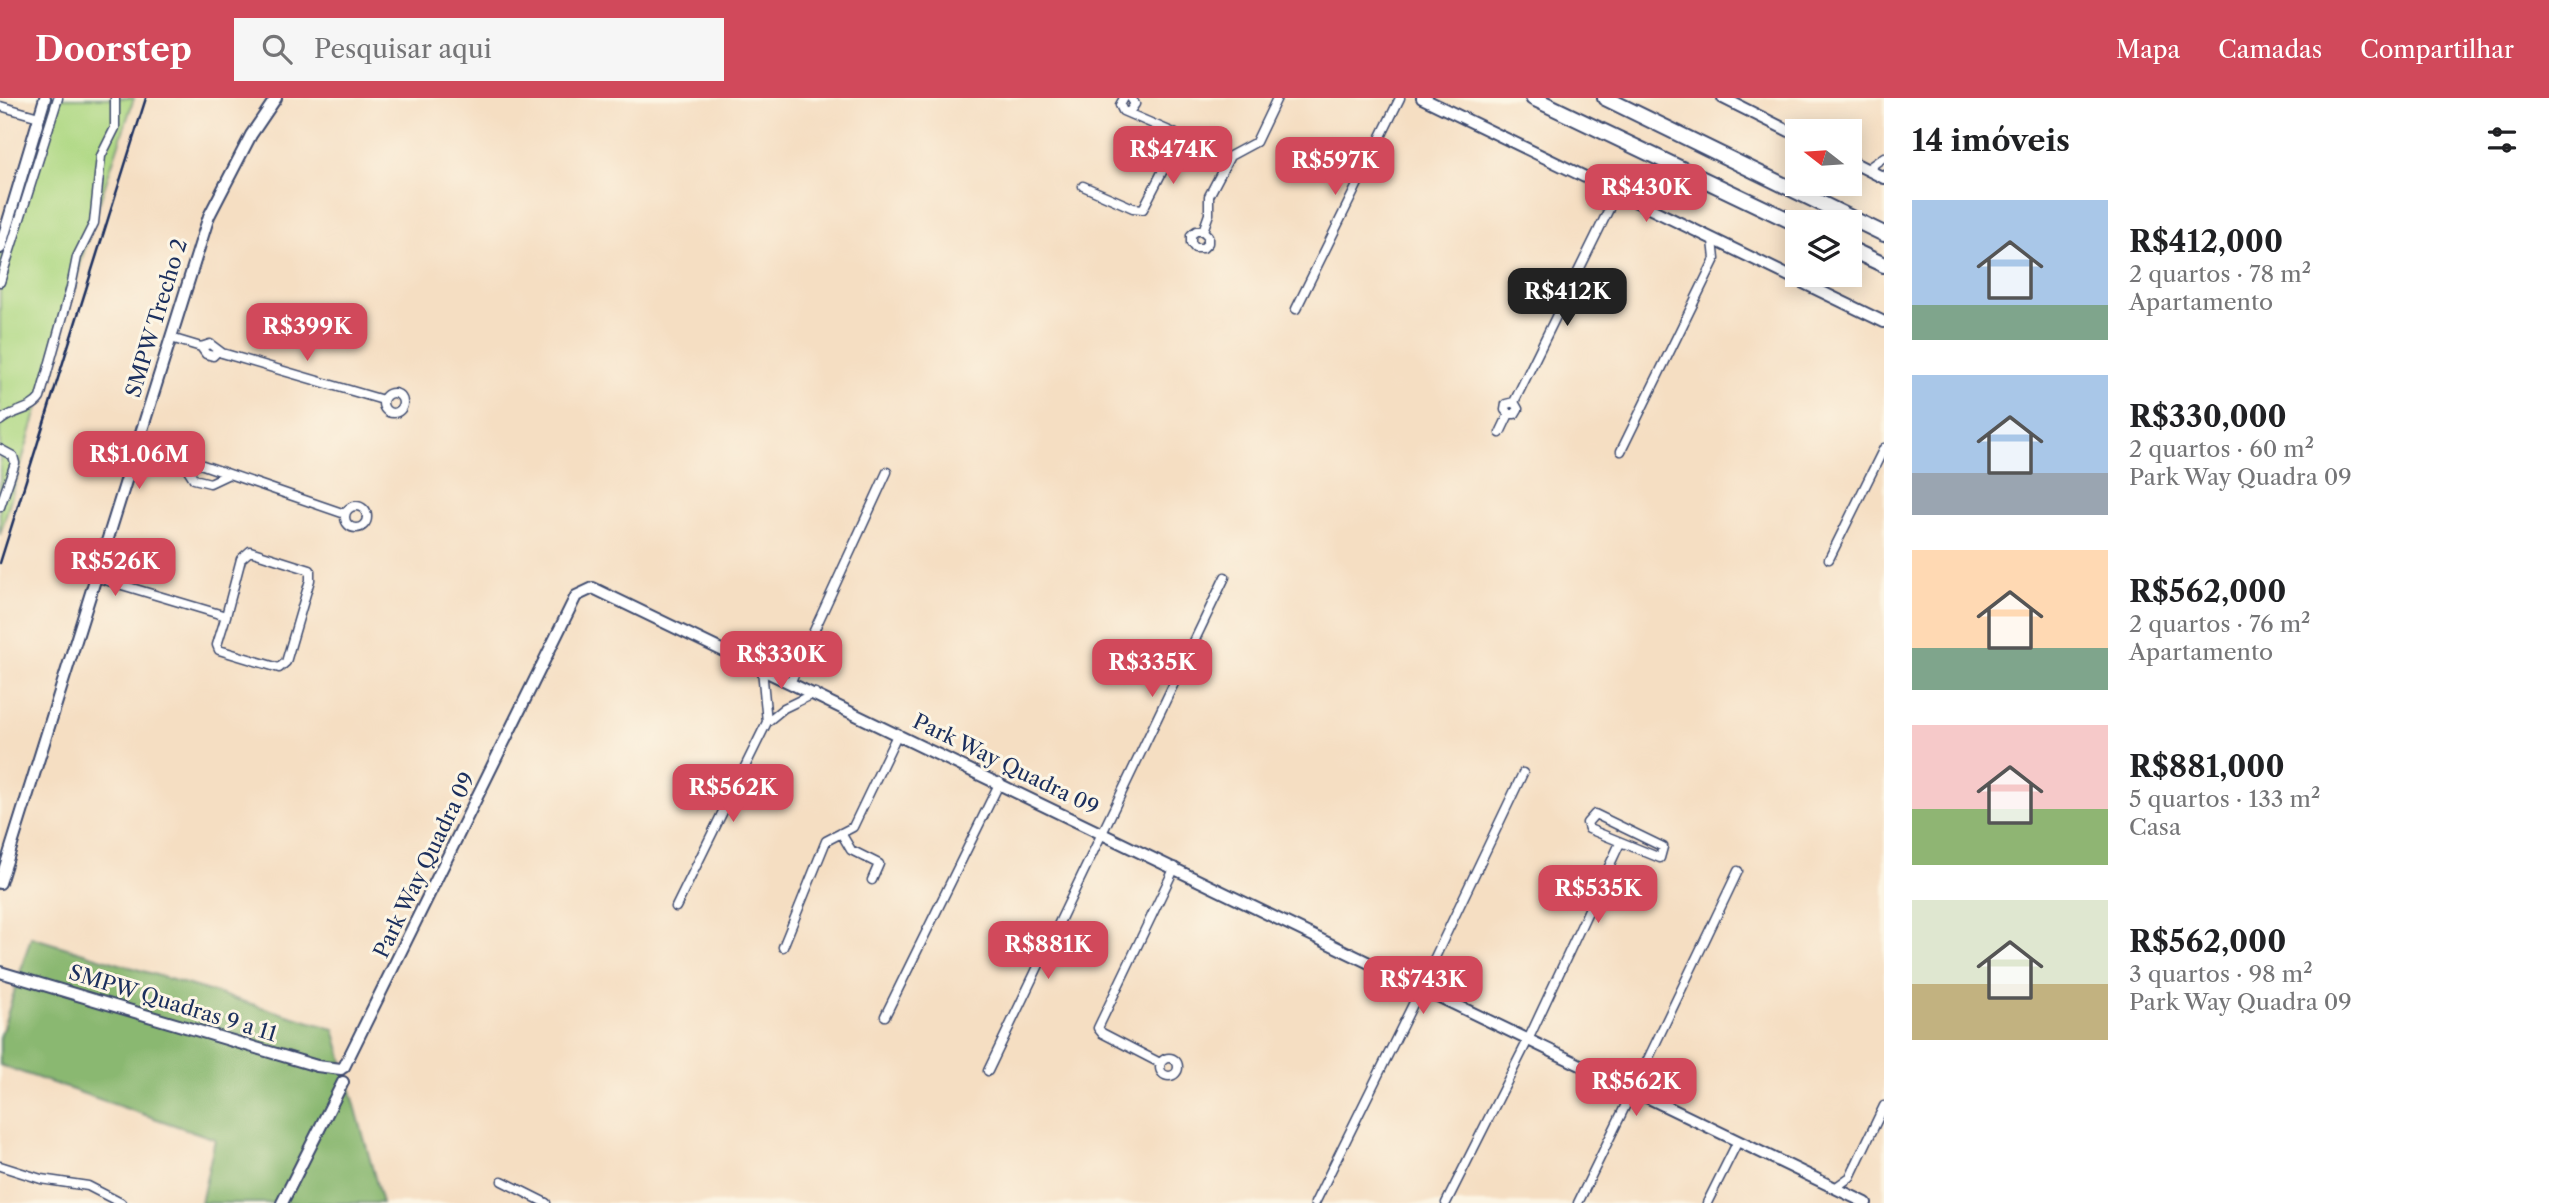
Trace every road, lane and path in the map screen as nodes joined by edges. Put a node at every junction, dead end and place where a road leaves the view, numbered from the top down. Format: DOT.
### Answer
graph roads {
  1 [pos="45,98"];
  2 [pos="58,98"];
  3 [pos="115,98"];
  4 [pos="276,98"];
  5 [pos="1124,98"];
  6 [pos="1131,98"];
  7 [pos="1277,98"];
  8 [pos="1400,98"];
  9 [pos="1422,98"];
  10 [pos="1533,98"];
  11 [pos="1605,98"];
  12 [pos="1723,98"];
  13 [pos="0,106"];
  14 [pos="1130,111"];
  15 [pos="39,117"];
  16 [pos="1785,129"];
  17 [pos="1884,157"];
  18 [pos="1862,167"];
  19 [pos="1867,169"];
  20 [pos="1884,177"];
  21 [pos="1083,186"];
  22 [pos="1609,189"];
  23 [pos="1623,196"];
  24 [pos="1610,208"];
  25 [pos="1785,217"];
  26 [pos="1203,231"];
  27 [pos="1884,233"];
  28 [pos="1713,240"];
  29 [pos="0,248"];
  30 [pos="1731,248"];
  31 [pos="1862,254"];
  32 [pos="1715,259"];
  33 [pos="1884,265"];
  34 [pos="0,282"];
  35 [pos="1296,309"];
  36 [pos="1884,322"];
  37 [pos="171,338"];
  38 [pos="383,400"];
  39 [pos="0,421"];
  40 [pos="1500,433"];
  41 [pos="1884,448"];
  42 [pos="0,449"];
  43 [pos="1621,451"];
  44 [pos="134,454"];
  45 [pos="187,468"];
  46 [pos="887,472"];
  47 [pos="228,475"];
  48 [pos="0,507"];
  49 [pos="345,514"];
  50 [pos="1829,559"];
  51 [pos="95,577"];
  52 [pos="1225,577"];
  53 [pos="226,616"];
  54 [pos="761,667"];
  55 [pos="791,681"];
  56 [pos="815,693"];
  57 [pos="767,700"];
  58 [pos="784,708"];
  59 [pos="767,722"];
  60 [pos="898,733"];
  61 [pos="1523,773"];
  62 [pos="1000,782"];
  63 [pos="841,833"];
  64 [pos="1105,833"];
  65 [pos="1620,843"];
  66 [pos="1175,867"];
  67 [pos="1738,871"];
  68 [pos="872,880"];
  69 [pos="0,883"];
  70 [pos="677,907"];
  71 [pos="783,947"];
  72 [pos="0,966"];
  73 [pos="0,972"];
  74 [pos="17,976"];
  75 [pos="1420,988"];
  76 [pos="885,1017"];
  77 [pos="1528,1040"];
  78 [pos="1160,1063"];
  79 [pos="988,1071"];
  80 [pos="342,1074"];
  81 [pos="1639,1077"];
  82 [pos="1634,1090"];
  83 [pos="1884,1106"];
  84 [pos="1738,1141"];
  85 [pos="0,1166"];
  86 [pos="1850,1177"];
  87 [pos="502,1181"];
  88 [pos="1835,1188"];
  89 [pos="1853,1197"];
  90 [pos="121,1203"];
  91 [pos="282,1203"];
  92 [pos="544,1203"];
  93 [pos="1315,1203"];
  94 [pos="1446,1203"];
  95 [pos="1578,1203"];
  96 [pos="1707,1203"];
  97 [pos="1866,1203"];
  1 -- 15 [label="street"];
  2 -- 34 [label="street"];
  3 -- 39 [label="street"];
  4 -- 37 [label="street, SMPW Trecho 2"];
  5 -- 14 [label="street"];
  6 -- 14 [label="street"];
  7 -- 26 [label="street"];
  8 -- 35 [label="street"];
  9 -- 22 [label="street"];
  10 -- 25 [label="highway"];
  11 -- 27 [label="highway"];
  12 -- 16 [label="street"];
  13 -- 15 [label="street"];
  14 -- 21 [label="street"];
  15 -- 29 [label="street"];
  17 -- 19 [label="street"];
  18 -- 19 [label="street"];
  19 -- 20 [label="street"];
  22 -- 23 [label="street"];
  22 -- 24 [label="street"];
  23 -- 24 [label="street"];
  23 -- 28 [label="street"];
  24 -- 40 [label="street"];
  28 -- 30 [label="street"];
  28 -- 32 [label="street"];
  30 -- 32 [label="street"];
  30 -- 36 [label="street"];
  31 -- 33 [label="highway"];
  32 -- 43 [label="street"];
  37 -- 38 [label="street"];
  37 -- 44 [label="street, SMPW Trecho 2"];
  41 -- 50 [label="street"];
  42 -- 48 [label="street"];
  44 -- 45 [label="street"];
  44 -- 51 [label="street, SMPW Trecho 2"];
  45 -- 47 [label="street"];
  45 -- 47 [label="street"];
  46 -- 55 [label="street"];
  47 -- 49 [label="street"];
  51 -- 53 [label="street"];
  51 -- 69 [label="street, SMPW Trecho 2"];
  52 -- 64 [label="street"];
  53 -- 53 [label="street"];
  54 -- 55 [label="street, Park Way Quadra 09"];
  54 -- 57 [label="street"];
  54 -- 80 [label="street, Park Way Quadra 09"];
  55 -- 56 [label="street, Park Way Quadra 09"];
  56 -- 58 [label="street"];
  56 -- 60 [label="street, Park Way Quadra 09"];
  57 -- 58 [label="street"];
  57 -- 59 [label="street"];
  58 -- 59 [label="street"];
  59 -- 70 [label="street"];
  60 -- 62 [label="street, Park Way Quadra 09"];
  60 -- 63 [label="street"];
  61 -- 75 [label="street"];
  62 -- 64 [label="street, Park Way Quadra 09"];
  62 -- 76 [label="street"];
  63 -- 68 [label="street"];
  63 -- 71 [label="street"];
  64 -- 66 [label="street, Park Way Quadra 09"];
  64 -- 79 [label="street"];
  65 -- 65 [label="street"];
  65 -- 77 [label="street"];
  66 -- 75 [label="street, Park Way Quadra 09"];
  66 -- 78 [label="street"];
  67 -- 81 [label="street"];
  72 -- 74 [label="street, SMPW Quadras 9 a 11"];
  73 -- 74 [label="street, SMPW Quadras 9 a 11"];
  74 -- 80 [label="street, SMPW Quadras 9 a 11"];
  75 -- 77 [label="street, Park Way Quadra 09"];
  75 -- 93 [label="street"];
  77 -- 82 [label="street, Park Way Quadra 09"];
  77 -- 94 [label="street"];
  80 -- 91 [label="street, Park Way Quadra 09"];
  81 -- 82 [label="street"];
  81 -- 82 [label="street"];
  82 -- 84 [label="street, Park Way Quadra 09"];
  82 -- 95 [label="street"];
  83 -- 86 [label="street"];
  84 -- 88 [label="street, Park Way Quadra 09"];
  84 -- 96 [label="street"];
  85 -- 90 [label="street"];
  86 -- 88 [label="street"];
  86 -- 89 [label="street"];
  87 -- 92 [label="street"];
  88 -- 89 [label="street, Park Way Quadra 09"];
  89 -- 97 [label="street, Park Way Quadra 09"];
}
